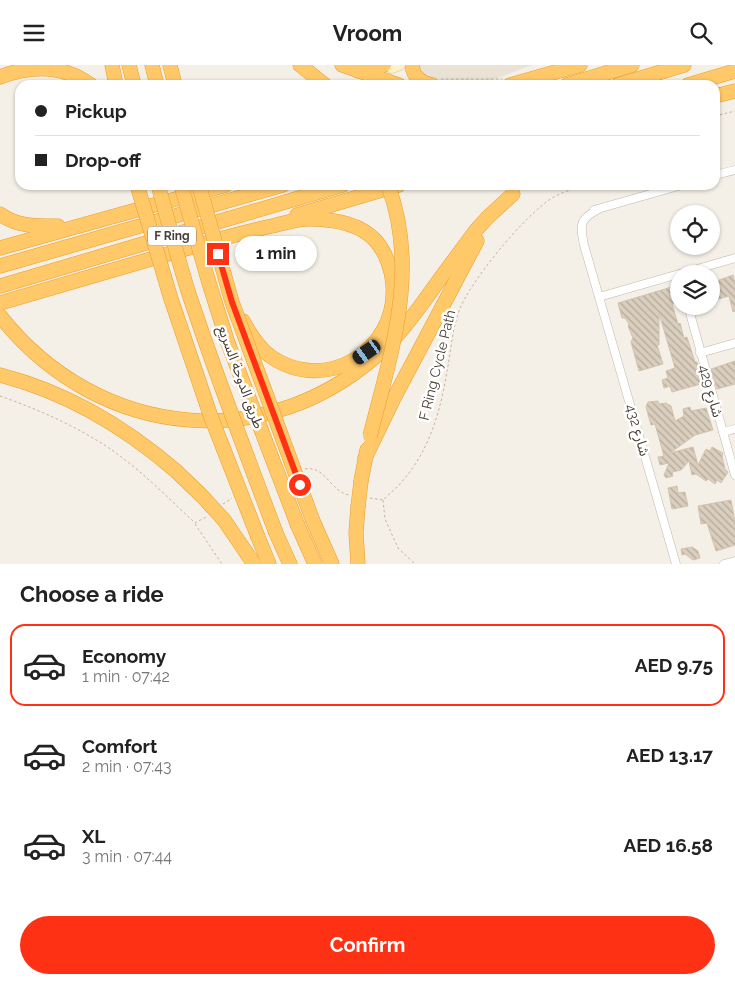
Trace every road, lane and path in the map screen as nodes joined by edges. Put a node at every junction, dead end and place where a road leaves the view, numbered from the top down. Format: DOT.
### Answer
graph roads {
  1 [pos="112,65"];
  2 [pos="129,65"];
  3 [pos="152,65"];
  4 [pos="170,65"];
  5 [pos="300,65"];
  6 [pos="385,65"];
  7 [pos="400,65"];
  8 [pos="412,65"];
  9 [pos="580,65"];
  10 [pos="632,65"];
  11 [pos="684,65"];
  12 [pos="348,68"];
  13 [pos="735,71"];
  14 [pos="0,77"];
  15 [pos="595,77"];
  16 [pos="83,80"];
  17 [pos="115,80"];
  18 [pos="133,80"];
  19 [pos="156,80"];
  20 [pos="173,80"];
  21 [pos="319,80"];
  22 [pos="384,80"];
  23 [pos="419,80"];
  24 [pos="513,80"];
  25 [pos="580,80"];
  26 [pos="584,80"];
  27 [pos="634,80"];
  28 [pos="705,80"];
  29 [pos="735,91"];
  30 [pos="720,95"];
  31 [pos="735,111"];
  32 [pos="720,116"];
  33 [pos="735,169"];
  34 [pos="720,174"];
  35 [pos="138,190"];
  36 [pos="159,190"];
  37 [pos="182,190"];
  38 [pos="200,190"];
  39 [pos="209,190"];
  40 [pos="266,190"];
  41 [pos="326,190"];
  42 [pos="383,190"];
  43 [pos="389,190"];
  44 [pos="519,190"];
  45 [pos="572,190"];
  46 [pos="665,190"];
  47 [pos="132,212"];
  48 [pos="0,215"];
  49 [pos="244,232"];
  50 [pos="0,248"];
  51 [pos="735,258"];
  52 [pos="711,265"];
  53 [pos="0,266"];
  54 [pos="223,271"];
  55 [pos="670,277"];
  56 [pos="0,285"];
  57 [pos="599,297"];
  58 [pos="0,303"];
  59 [pos="690,315"];
  60 [pos="0,316"];
  61 [pos="735,343"];
  62 [pos="700,353"];
  63 [pos="0,375"];
  64 [pos="0,396"];
  65 [pos="735,429"];
  66 [pos="723,432"];
  67 [pos="365,458"];
  68 [pos="299,471"];
  69 [pos="735,475"];
  70 [pos="238,495"];
  71 [pos="358,500"];
  72 [pos="383,501"];
  73 [pos="221,506"];
  74 [pos="208,517"];
  75 [pos="195,523"];
  76 [pos="735,561"];
  77 [pos="222,564"];
  78 [pos="254,564"];
  79 [pos="269,564"];
  80 [pos="290,564"];
  81 [pos="315,564"];
  82 [pos="332,564"];
  83 [pos="358,564"];
  84 [pos="415,564"];
  85 [pos="676,564"];
  86 [pos="724,564"];
  1 -- 17 [label="highway"];
  2 -- 18 [label="highway"];
  3 -- 19 [label="highway"];
  4 -- 20 [label="highway"];
  5 -- 21 [label="highway"];
  6 -- 7 [label="street"];
  6 -- 12 [label="highway"];
  8 -- 23 [label="highway"];
  9 -- 24 [label="highway"];
  10 -- 15 [label="highway"];
  11 -- 27 [label="highway"];
  12 -- 22 [label="highway"];
  13 -- 28 [label="highway"];
  14 -- 16 [label="highway"];
  15 -- 25 [label="highway"];
  15 -- 26 [label="highway"];
  29 -- 30 [label="highway"];
  31 -- 32 [label="path"];
  33 -- 34 [label="street"];
  35 -- 79 [label="highway, bridge"];
  36 -- 80 [label="highway, طريق الدوحة السريع, bridge"];
  37 -- 81 [label="highway, طريق الدوحة السريع, bridge"];
  38 -- 54 [label="highway, bridge"];
  39 -- 47 [label="highway"];
  40 -- 53 [label="highway, F Ring"];
  41 -- 56 [label="highway, F Ring"];
  42 -- 49 [label="highway"];
  43 -- 67 [label="highway, bridge"];
  44 -- 60 [label="highway"];
  44 -- 67 [label="highway"];
  45 -- 72 [label="path, F Ring Cycle Path"];
  46 -- 57 [label="street, شارع 432"];
  47 -- 48 [label="highway"];
  47 -- 50 [label="highway"];
  49 -- 54 [label="highway, bridge"];
  49 -- 58 [label="highway"];
  51 -- 52 [label="street"];
  54 -- 82 [label="highway, bridge"];
  55 -- 57 [label="street"];
  57 -- 85 [label="street, شارع 432"];
  59 -- 62 [label="street, شارع 429"];
  61 -- 62 [label="street"];
  62 -- 66 [label="street, شارع 429"];
  63 -- 78 [label="highway, bridge"];
  64 -- 75 [label="path"];
  65 -- 66 [label="street"];
  66 -- 69 [label="street, شارع 429"];
  67 -- 71 [label="highway, bridge"];
  68 -- 71 [label="path"];
  70 -- 73 [label="path"];
  71 -- 72 [label="path"];
  71 -- 83 [label="highway"];
  72 -- 84 [label="path"];
  74 -- 75 [label="path"];
  75 -- 77 [label="path"];
  76 -- 86 [label="street"];
}
